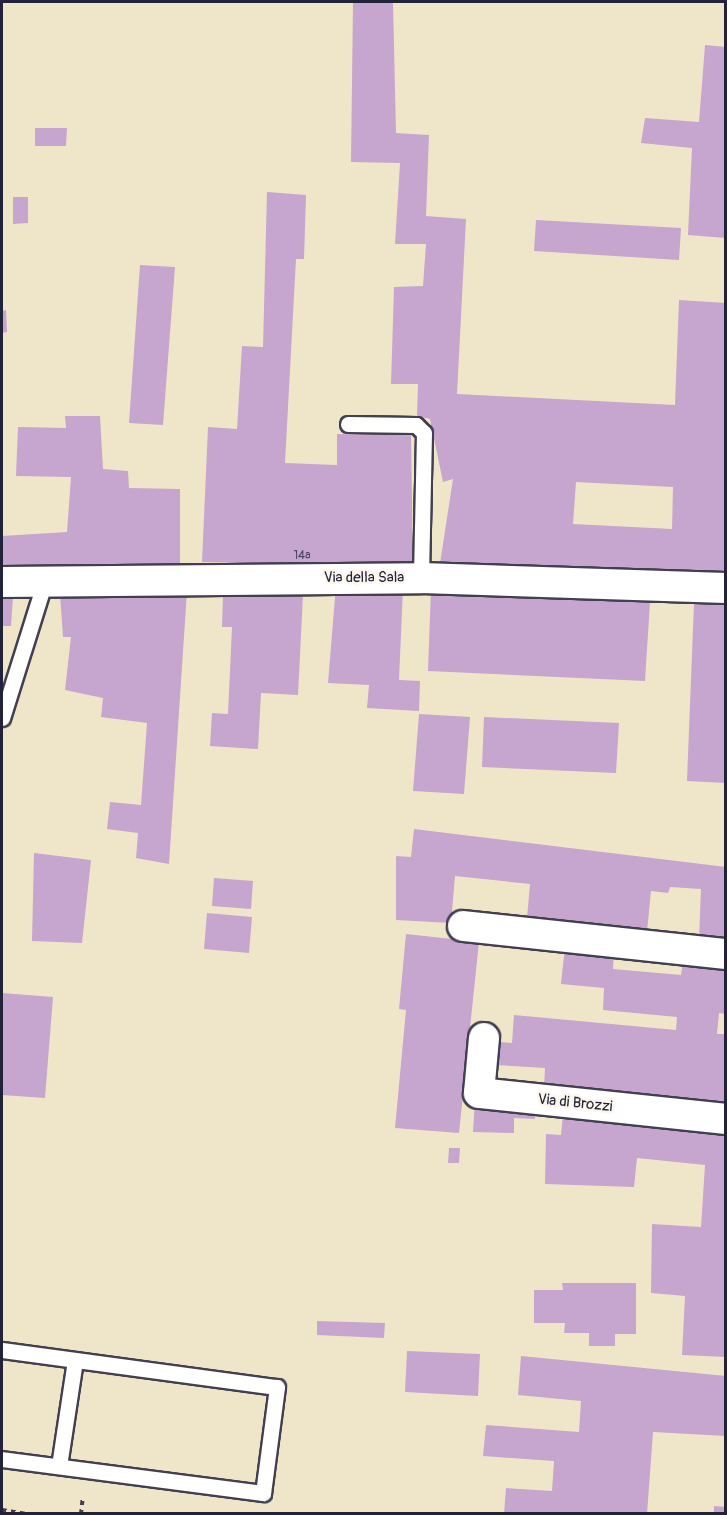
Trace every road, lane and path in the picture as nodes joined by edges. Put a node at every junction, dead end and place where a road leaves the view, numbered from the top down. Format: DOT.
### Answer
graph roads {
  1 [pos="348,424"];
  2 [pos="421,578"];
  3 [pos="45,581"];
  4 [pos="2,582"];
  5 [pos="726,588"];
  6 [pos="2,718"];
  7 [pos="462,926"];
  8 [pos="726,954"];
  9 [pos="484,1038"];
  10 [pos="726,1119"];
  11 [pos="2,1350"];
  12 [pos="75,1360"];
  13 [pos="2,1459"];
  14 [pos="59,1466"];
  15 [pos="2,1510"];
  16 [pos="27,1514"];
  1 -- 2 [label="lane"];
  2 -- 3 [label="street, Via della Sala"];
  2 -- 5 [label="street, Via della Sala"];
  3 -- 4 [label="street, Via della Sala"];
  3 -- 6 [label="lane"];
  7 -- 8 [label="street"];
  9 -- 10 [label="street, Via di Brozzi"];
  11 -- 12 [label="lane"];
  12 -- 14 [label="lane"];
  12 -- 14 [label="lane"];
  13 -- 14 [label="lane"];
  15 -- 16 [label="path"];
}
